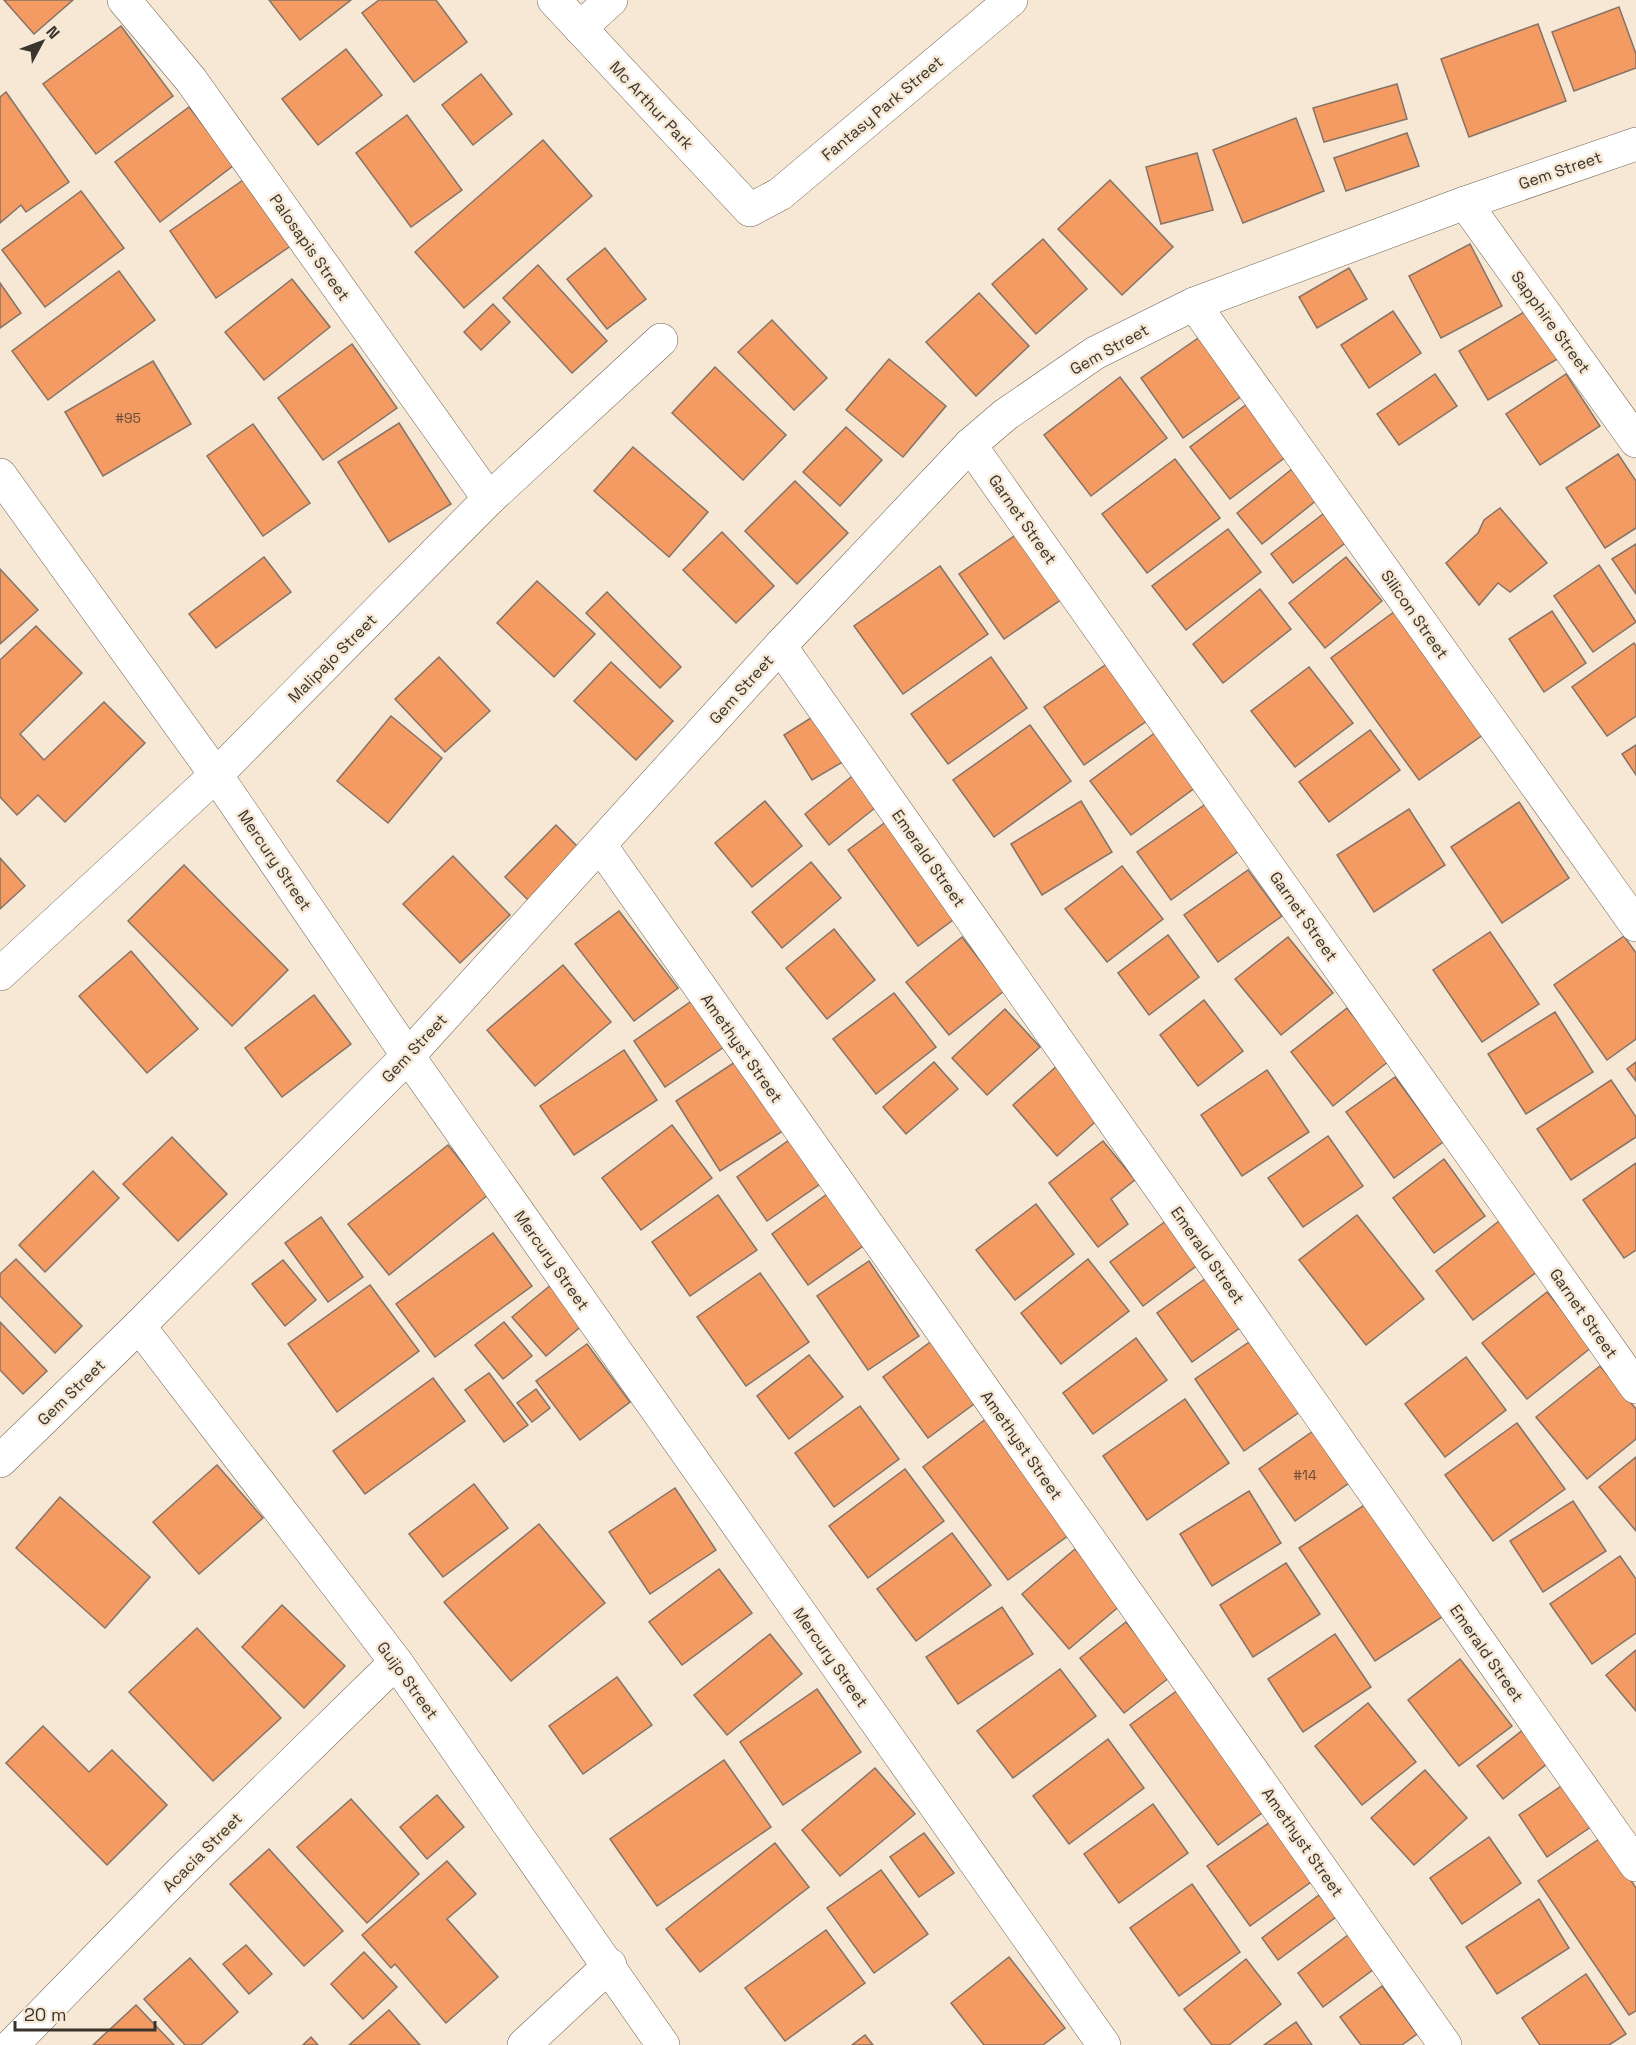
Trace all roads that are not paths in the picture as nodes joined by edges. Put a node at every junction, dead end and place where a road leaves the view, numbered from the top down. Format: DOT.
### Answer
graph roads {
  1 [pos="124,0"];
  2 [pos="554,0"];
  3 [pos="612,0"];
  4 [pos="1011,0"];
  5 [pos="580,28"];
  6 [pos="1636,144"];
  7 [pos="1465,203"];
  8 [pos="750,210"];
  9 [pos="1194,304"];
  10 [pos="661,340"];
  11 [pos="1636,441"];
  12 [pos="970,445"];
  13 [pos="0,475"];
  14 [pos="489,499"];
  15 [pos="780,646"];
  16 [pos="216,775"];
  17 [pos="600,845"];
  18 [pos="1636,925"];
  19 [pos="0,974"];
  20 [pos="408,1056"];
  21 [pos="139,1326"];
  22 [pos="1636,1387"];
  23 [pos="0,1461"];
  24 [pos="396,1662"];
  25 [pos="1636,1865"];
  26 [pos="610,1965"];
  27 [pos="12,2045"];
  28 [pos="524,2045"];
  29 [pos="663,2045"];
  30 [pos="1104,2045"];
  31 [pos="1445,2045"];
  1 -- 14 [label="street, Palosapis Street"];
  2 -- 5 [label="street, Mc Arthur Park"];
  3 -- 5 [label="street"];
  4 -- 8 [label="street, Fantasy Park Street"];
  5 -- 8 [label="street, Mc Arthur Park"];
  6 -- 7 [label="street, Gem Street"];
  7 -- 9 [label="street, Gem Street"];
  7 -- 11 [label="street, Sapphire Street"];
  9 -- 12 [label="street, Gem Street"];
  9 -- 18 [label="street, Silicon Street"];
  10 -- 14 [label="street, Malipajo Street"];
  12 -- 15 [label="street, Gem Street"];
  12 -- 22 [label="street, Garnet Street"];
  13 -- 16 [label="street, Mercury Street"];
  14 -- 16 [label="street, Malipajo Street"];
  15 -- 17 [label="street, Gem Street"];
  15 -- 25 [label="street, Emerald Street"];
  16 -- 19 [label="street, Malipajo Street"];
  16 -- 20 [label="street, Mercury Street"];
  17 -- 20 [label="street, Gem Street"];
  17 -- 31 [label="street, Amethyst Street"];
  20 -- 21 [label="street, Gem Street"];
  20 -- 30 [label="street, Mercury Street"];
  21 -- 23 [label="street, Gem Street"];
  21 -- 24 [label="street, Guijo Street"];
  24 -- 26 [label="street, Guijo Street"];
  24 -- 27 [label="street, Acacia Street"];
  26 -- 28 [label="street"];
  26 -- 29 [label="street, Guijo Street"];
}
